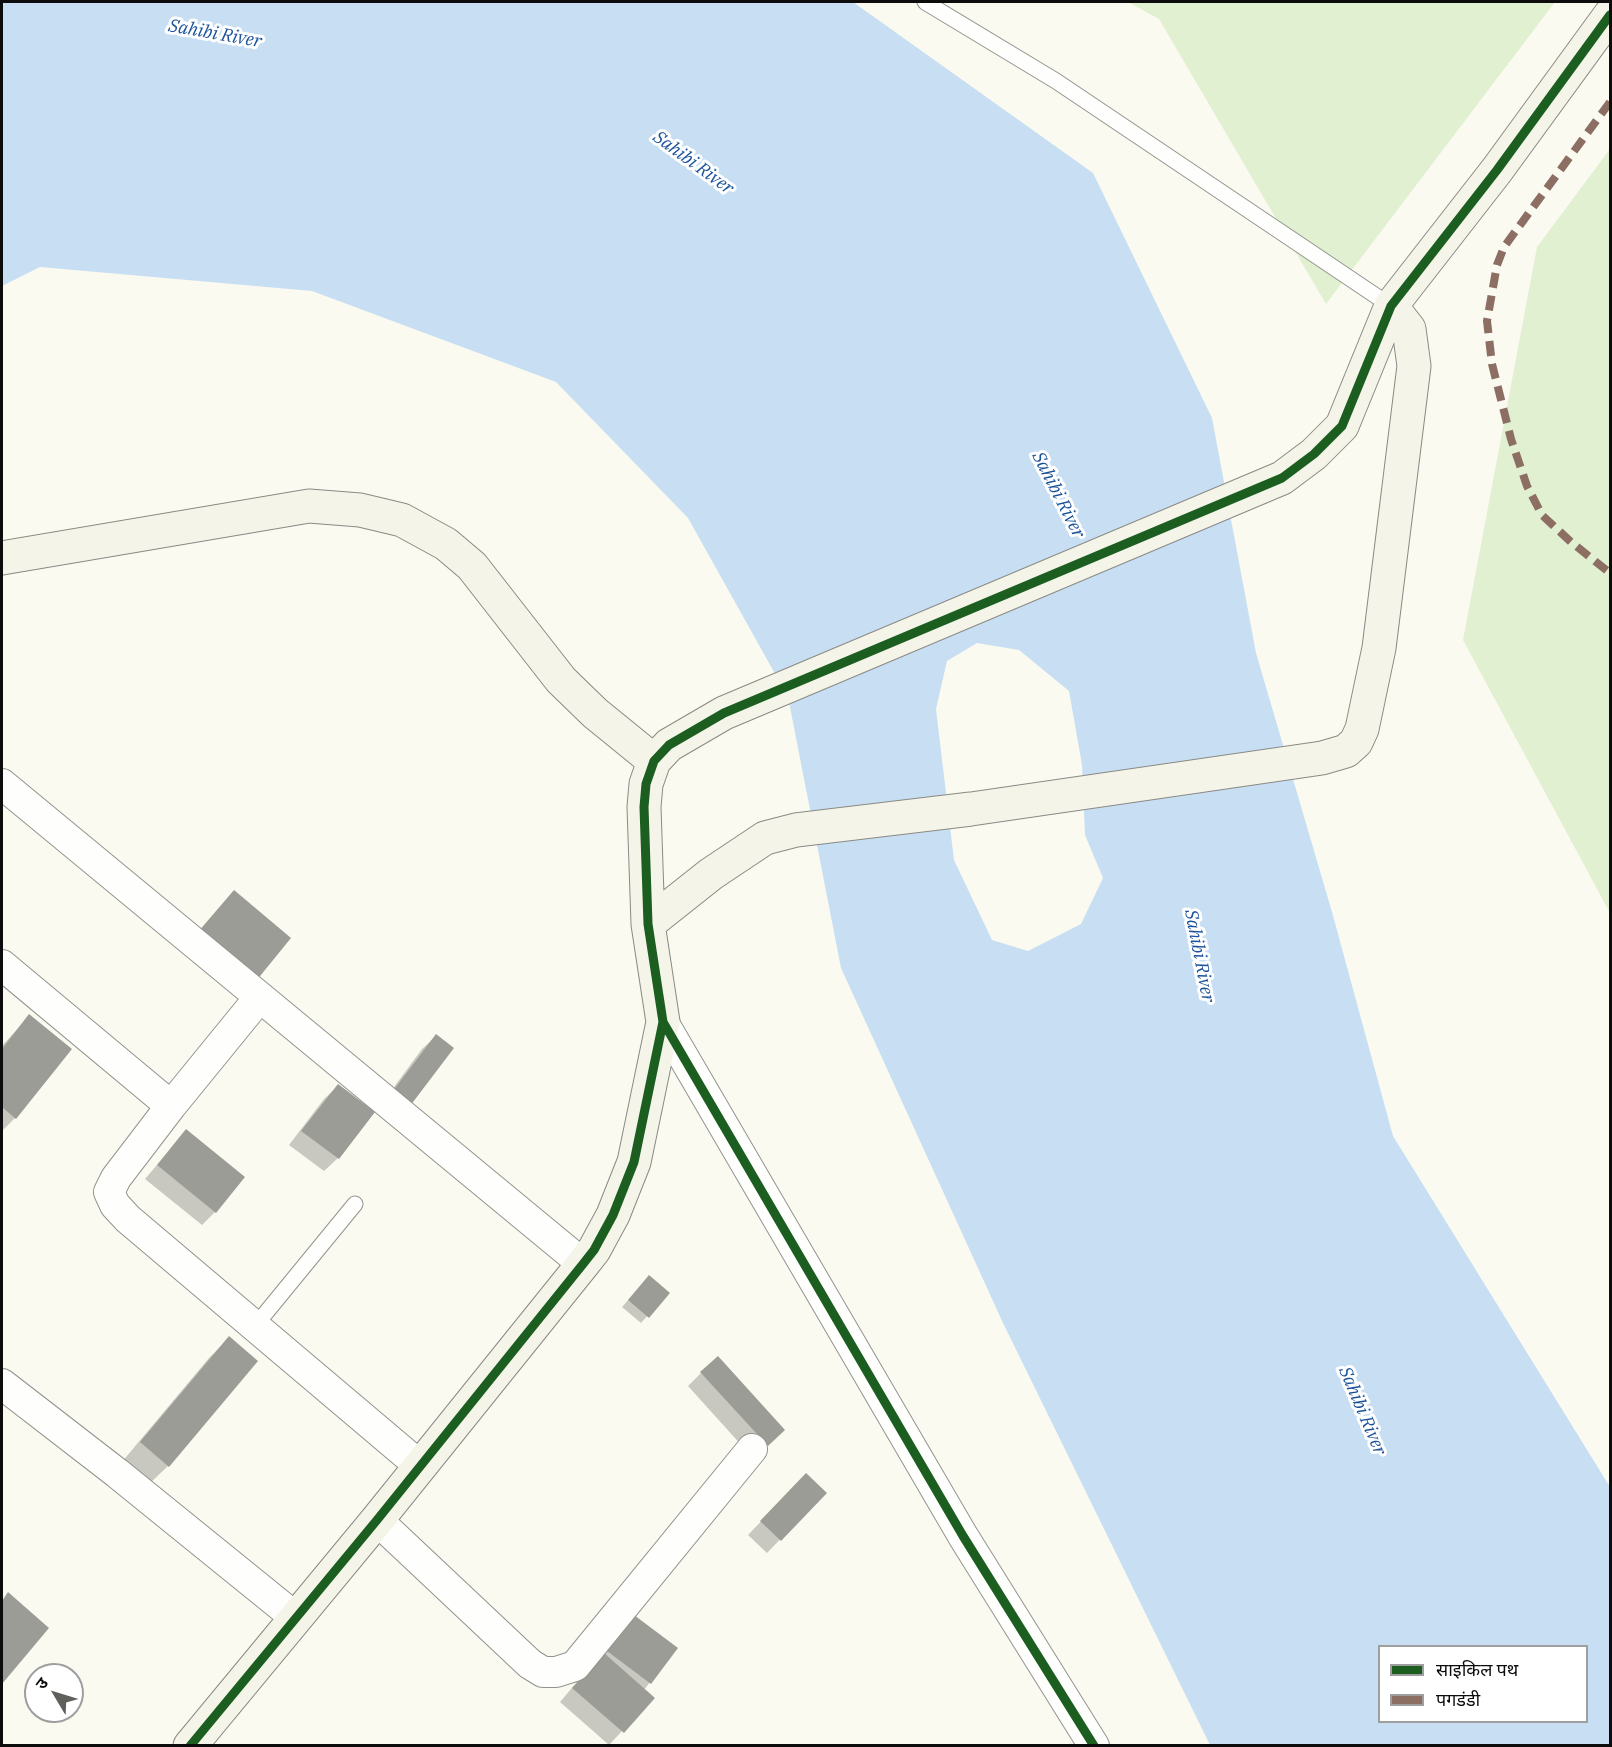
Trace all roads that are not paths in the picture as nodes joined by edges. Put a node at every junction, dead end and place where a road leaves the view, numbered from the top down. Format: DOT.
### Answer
graph roads {
  1 [pos="925,2"];
  2 [pos="1611,15"];
  3 [pos="1391,306"];
  4 [pos="2,558"];
  5 [pos="654,761"];
  6 [pos="2,784"];
  7 [pos="648,924"];
  8 [pos="2,965"];
  9 [pos="259,998"];
  10 [pos="663,1022"];
  11 [pos="171,1106"];
  12 [pos="355,1204"];
  13 [pos="583,1264"];
  14 [pos="255,1326"];
  15 [pos="2,1384"];
  16 [pos="752,1449"];
  17 [pos="420,1466"];
  18 [pos="377,1520"];
  19 [pos="296,1618"];
  20 [pos="190,1746"];
  21 [pos="1094,1746"];
  1 -- 3 [label="lane"];
  2 -- 3 [label="street"];
  3 -- 5 [label="street"];
  3 -- 7 [label="street"];
  4 -- 5 [label="street"];
  5 -- 7 [label="street"];
  6 -- 9 [label="street"];
  7 -- 10 [label="street"];
  8 -- 11 [label="street"];
  9 -- 11 [label="street"];
  9 -- 13 [label="street"];
  10 -- 13 [label="street"];
  10 -- 21 [label="street"];
  11 -- 14 [label="street"];
  12 -- 14 [label="lane"];
  13 -- 17 [label="street"];
  14 -- 17 [label="street"];
  15 -- 19 [label="street"];
  16 -- 18 [label="street"];
  17 -- 18 [label="street"];
  18 -- 19 [label="street"];
  19 -- 20 [label="street"];
}
